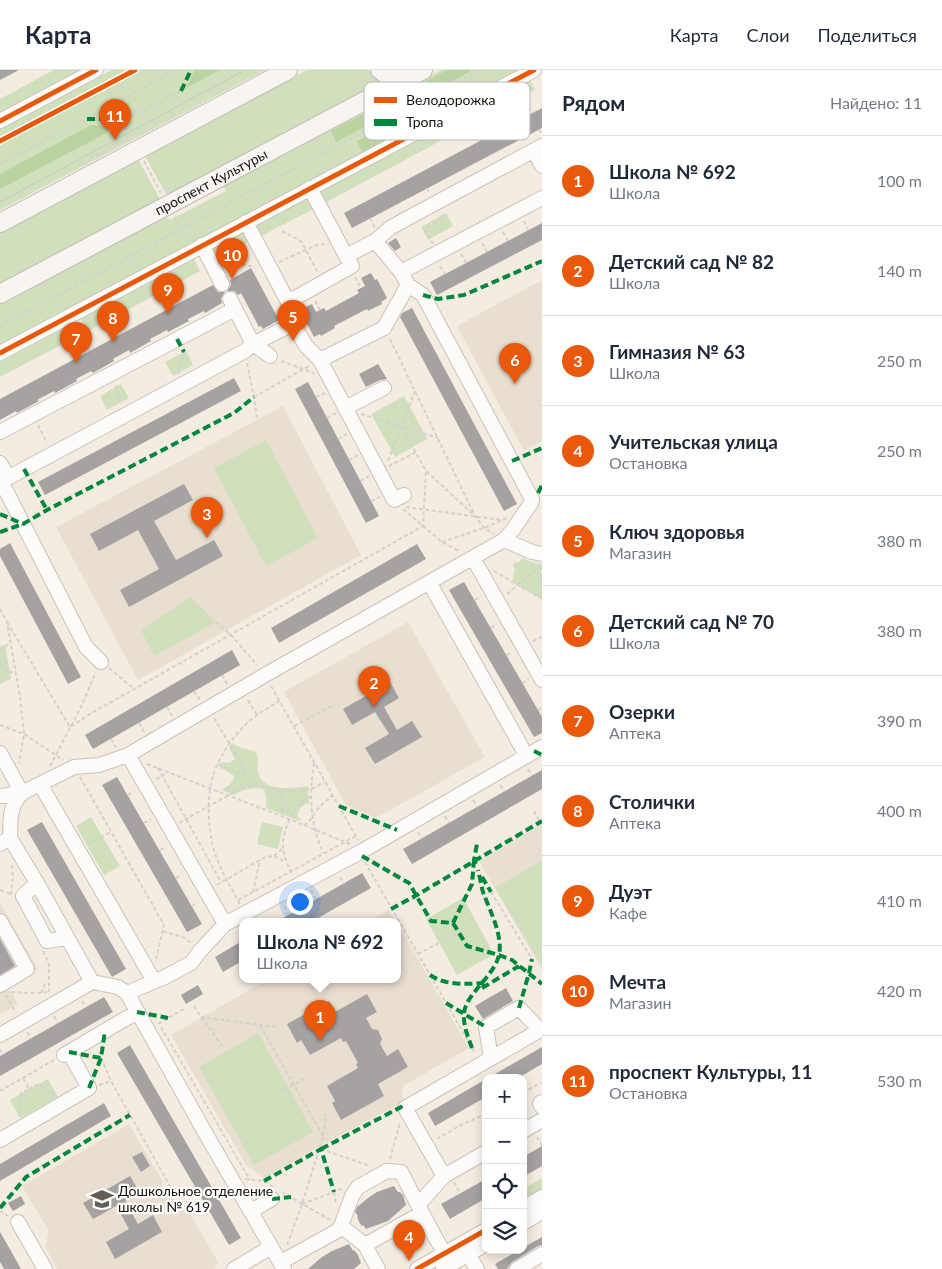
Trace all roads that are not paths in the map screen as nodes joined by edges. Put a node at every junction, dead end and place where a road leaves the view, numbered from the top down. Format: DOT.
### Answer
graph roads {
  1 [pos="288,70"];
  2 [pos="380,70"];
  3 [pos="423,70"];
  4 [pos="534,70"];
  5 [pos="98,73"];
  6 [pos="406,79"];
  7 [pos="400,82"];
  8 [pos="511,82"];
  9 [pos="364,101"];
  10 [pos="0,121"];
  11 [pos="401,140"];
  12 [pos="538,148"];
  13 [pos="542,166"];
  14 [pos="310,188"];
  15 [pos="542,198"];
  16 [pos="246,222"];
  17 [pos="0,223"];
  18 [pos="375,241"];
  19 [pos="202,245"];
  20 [pos="346,256"];
  21 [pos="400,272"];
  22 [pos="222,284"];
  23 [pos="408,285"];
  24 [pos="0,294"];
  25 [pos="288,302"];
  26 [pos="293,324"];
  27 [pos="249,348"];
  28 [pos="0,353"];
  29 [pos="270,356"];
  30 [pos="320,360"];
  31 [pos="384,388"];
  32 [pos="345,408"];
  33 [pos="0,432"];
  34 [pos="0,463"];
  35 [pos="3,480"];
  36 [pos="404,495"];
  37 [pos="504,540"];
  38 [pos="542,554"];
  39 [pos="473,558"];
  40 [pos="429,582"];
  41 [pos="101,662"];
  42 [pos="542,680"];
  43 [pos="542,747"];
  44 [pos="0,752"];
  45 [pos="526,755"];
  46 [pos="129,756"];
  47 [pos="40,784"];
  48 [pos="19,788"];
  49 [pos="0,796"];
  50 [pos="5,841"];
  51 [pos="37,883"];
  52 [pos="0,921"];
  53 [pos="225,924"];
  54 [pos="67,938"];
  55 [pos="153,979"];
  56 [pos="92,982"];
  57 [pos="3,990"];
  58 [pos="127,993"];
  59 [pos="137,1012"];
  60 [pos="541,1030"];
  61 [pos="0,1035"];
  62 [pos="486,1061"];
  63 [pos="542,1102"];
  64 [pos="542,1106"];
  65 [pos="542,1120"];
  66 [pos="527,1129"];
  67 [pos="0,1140"];
  68 [pos="482,1154"];
  69 [pos="444,1176"];
  70 [pos="542,1197"];
  71 [pos="272,1199"];
  72 [pos="527,1206"];
  73 [pos="420,1209"];
  74 [pos="250,1211"];
  75 [pos="542,1212"];
  76 [pos="527,1221"];
  77 [pos="18,1222"];
  78 [pos="341,1226"];
  79 [pos="482,1234"];
  80 [pos="365,1245"];
  81 [pos="482,1245"];
  82 [pos="271,1247"];
  83 [pos="465,1249"];
  84 [pos="542,1254"];
  85 [pos="446,1262"];
  86 [pos="282,1266"];
  87 [pos="45,1269"];
  88 [pos="234,1269"];
  89 [pos="378,1269"];
  90 [pos="417,1269"];
  91 [pos="477,1269"];
  92 [pos="517,1269"];
  1 -- 17 [label="main road"];
  2 -- 6 [label="main road"];
  3 -- 6 [label="main road, проспект Культуры"];
  4 -- 8 [label="street"];
  5 -- 10 [label="street"];
  6 -- 7 [label="main road, проспект Культуры"];
  9 -- 24 [label="main road, проспект Культуры"];
  11 -- 14 [label="street"];
  12 -- 13 [label="street"];
  12 -- 18 [label="street"];
  14 -- 16 [label="street"];
  14 -- 20 [label="street"];
  15 -- 21 [label="street"];
  16 -- 19 [label="street"];
  16 -- 25 [label="street"];
  18 -- 20 [label="street"];
  18 -- 21 [label="street"];
  19 -- 22 [label="street"];
  19 -- 28 [label="street"];
  20 -- 25 [label="street"];
  21 -- 23 [label="street"];
  23 -- 30 [label="street"];
  23 -- 37 [label="street"];
  25 -- 26 [label="street"];
  26 -- 27 [label="street"];
  26 -- 30 [label="street"];
  27 -- 29 [label="street"];
  27 -- 33 [label="street"];
  27 -- 35 [label="street"];
  30 -- 32 [label="street"];
  31 -- 32 [label="street"];
  32 -- 36 [label="street"];
  34 -- 35 [label="street"];
  35 -- 41 [label="street"];
  37 -- 38 [label="street"];
  37 -- 39 [label="street"];
  39 -- 40 [label="street"];
  39 -- 42 [label="street"];
  40 -- 45 [label="street"];
  40 -- 46 [label="street"];
  43 -- 45 [label="street"];
  44 -- 48 [label="street"];
  45 -- 53 [label="street"];
  46 -- 47 [label="street"];
  46 -- 53 [label="street"];
  47 -- 48 [label="street"];
  47 -- 55 [label="street"];
  48 -- 49 [label="street"];
  48 -- 50 [label="street"];
  50 -- 51 [label="street"];
  51 -- 54 [label="street"];
  51 -- 54 [label="street"];
  52 -- 57 [label="street"];
  53 -- 55 [label="street"];
  54 -- 56 [label="street"];
  55 -- 58 [label="street"];
  56 -- 58 [label="street"];
  56 -- 61 [label="street"];
  58 -- 59 [label="street"];
  59 -- 67 [label="street"];
  59 -- 74 [label="street"];
  60 -- 62 [label="street"];
  60 -- 62 [label="street"];
  62 -- 69 [label="street"];
  63 -- 64 [label="street"];
  65 -- 66 [label="street"];
  68 -- 69 [label="street"];
  69 -- 73 [label="street"];
  70 -- 72 [label="street"];
  71 -- 74 [label="street"];
  73 -- 78 [label="street"];
  73 -- 80 [label="street"];
  73 -- 85 [label="street"];
  74 -- 82 [label="street"];
  75 -- 76 [label="street"];
  77 -- 87 [label="street"];
  78 -- 80 [label="street"];
  78 -- 86 [label="street"];
  79 -- 83 [label="street"];
  80 -- 89 [label="street"];
  81 -- 83 [label="street"];
  82 -- 86 [label="street"];
  82 -- 88 [label="street"];
  83 -- 85 [label="street"];
  83 -- 91 [label="street"];
  84 -- 92 [label="street"];
  85 -- 90 [label="street"];
}
